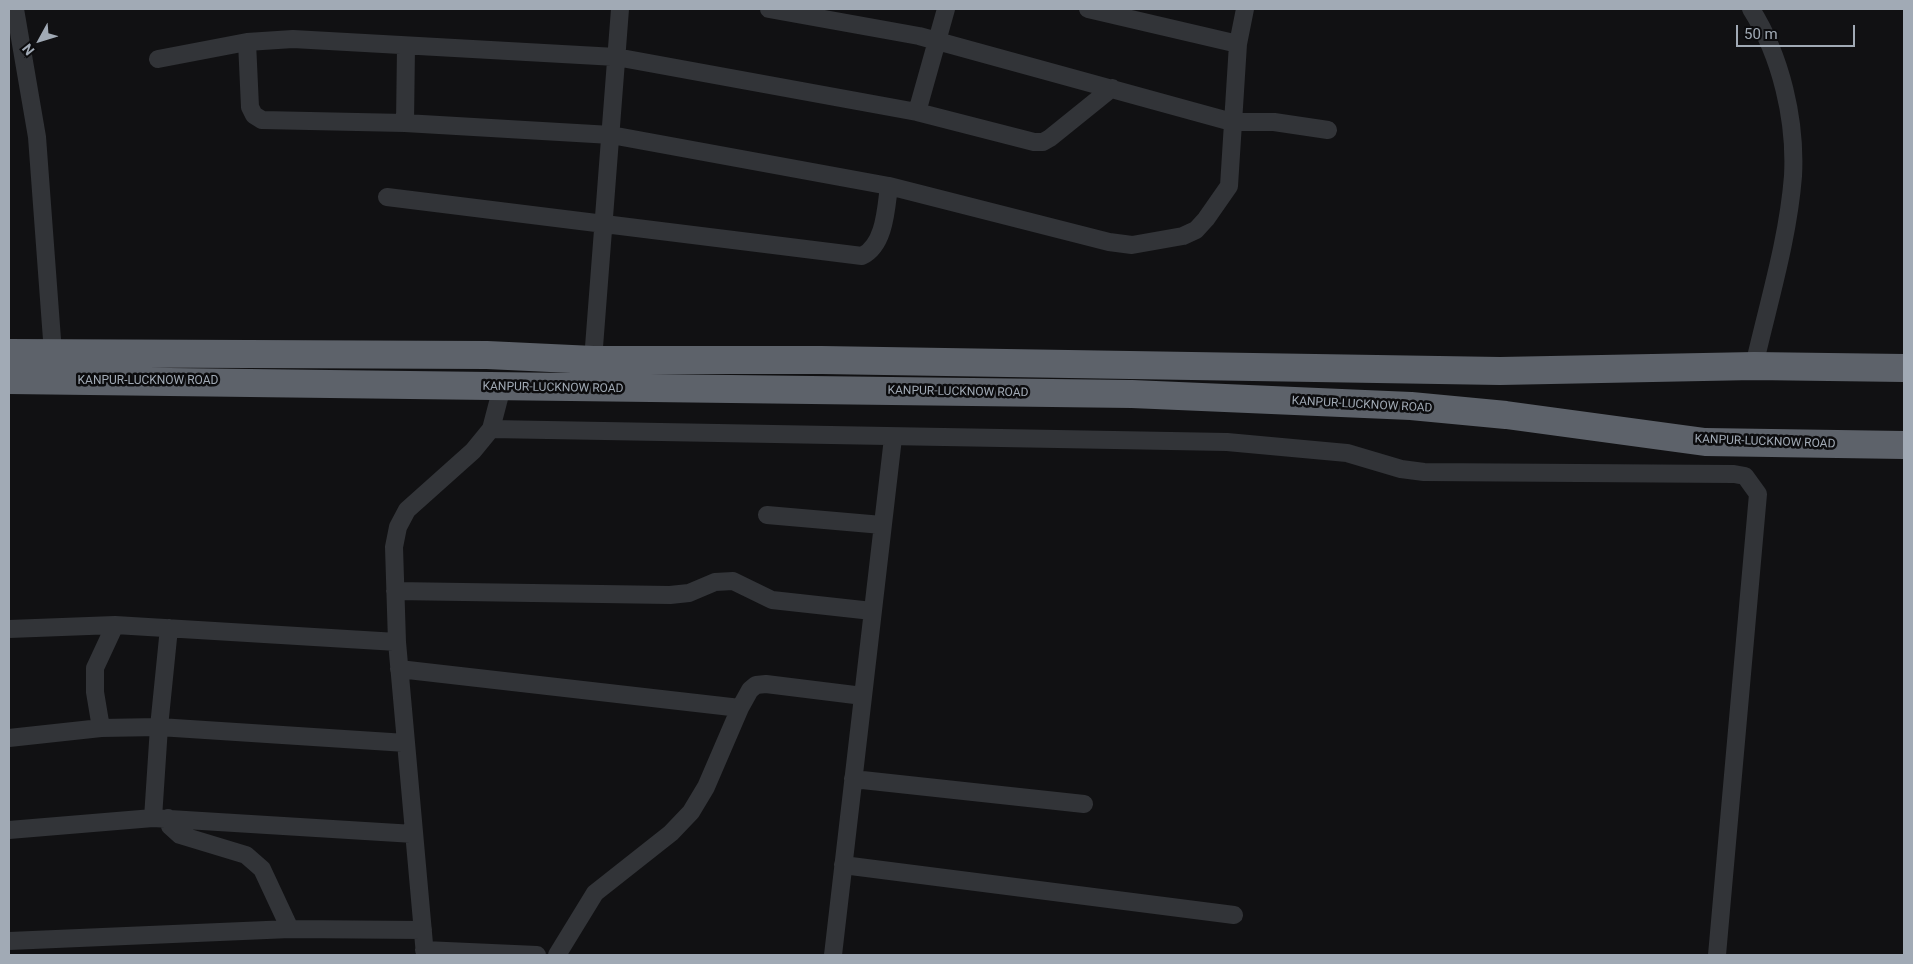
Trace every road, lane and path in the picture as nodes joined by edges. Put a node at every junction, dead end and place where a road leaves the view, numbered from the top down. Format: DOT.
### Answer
graph roads {
  1 [pos="620,9"];
  2 [pos="770,9"];
  3 [pos="946,9"];
  4 [pos="1088,9"];
  5 [pos="1245,9"];
  6 [pos="1751,9"];
  7 [pos="13,14"];
  8 [pos="938,41"];
  9 [pos="247,42"];
  10 [pos="1238,44"];
  11 [pos="406,47"];
  12 [pos="616,57"];
  13 [pos="158,59"];
  14 [pos="1112,88"];
  15 [pos="917,112"];
  16 [pos="1232,122"];
  17 [pos="405,123"];
  18 [pos="1328,130"];
  19 [pos="610,135"];
  20 [pos="889,186"];
  21 [pos="387,197"];
  22 [pos="604,223"];
  23 [pos="9,353"];
  24 [pos="53,353"];
  25 [pos="330,355"];
  26 [pos="593,360"];
  27 [pos="1762,366"];
  28 [pos="1904,368"];
  29 [pos="9,380"];
  30 [pos="328,383"];
  31 [pos="502,387"];
  32 [pos="491,430"];
  33 [pos="893,438"];
  34 [pos="1904,445"];
  35 [pos="767,515"];
  36 [pos="882,526"];
  37 [pos="395,591"];
  38 [pos="872,611"];
  39 [pos="116,625"];
  40 [pos="169,628"];
  41 [pos="9,629"];
  42 [pos="397,642"];
  43 [pos="399,670"];
  44 [pos="863,696"];
  45 [pos="740,708"];
  46 [pos="159,727"];
  47 [pos="101,728"];
  48 [pos="9,738"];
  49 [pos="406,744"];
  50 [pos="853,779"];
  51 [pos="1084,804"];
  52 [pos="161,818"];
  53 [pos="9,830"];
  54 [pos="414,834"];
  55 [pos="843,865"];
  56 [pos="1234,915"];
  57 [pos="290,928"];
  58 [pos="423,930"];
  59 [pos="9,941"];
  60 [pos="425,953"];
  61 [pos="537,955"];
  62 [pos="557,955"];
  63 [pos="833,955"];
  64 [pos="1717,955"];
  1 -- 12 [label="street"];
  2 -- 8 [label="street"];
  3 -- 8 [label="street"];
  4 -- 10 [label="street"];
  5 -- 10 [label="street"];
  6 -- 27 [label="street"];
  7 -- 24 [label="street"];
  8 -- 14 [label="street"];
  8 -- 15 [label="street"];
  9 -- 11 [label="street"];
  9 -- 13 [label="street"];
  9 -- 17 [label="street"];
  10 -- 16 [label="street"];
  11 -- 12 [label="street"];
  11 -- 17 [label="street"];
  12 -- 15 [label="street"];
  12 -- 19 [label="street"];
  14 -- 15 [label="street"];
  14 -- 16 [label="street"];
  16 -- 18 [label="street"];
  16 -- 20 [label="street"];
  17 -- 19 [label="street"];
  19 -- 20 [label="street"];
  19 -- 22 [label="street"];
  20 -- 22 [label="street"];
  21 -- 22 [label="street"];
  22 -- 26 [label="street"];
  23 -- 24 [label="highway"];
  24 -- 25 [label="highway"];
  25 -- 26 [label="highway"];
  25 -- 30 [label="highway"];
  26 -- 27 [label="highway"];
  27 -- 28 [label="highway"];
  29 -- 30 [label="highway, KANPUR-LUCKNOW ROAD"];
  30 -- 31 [label="highway, KANPUR-LUCKNOW ROAD"];
  31 -- 32 [label="street"];
  31 -- 34 [label="highway, KANPUR-LUCKNOW ROAD"];
  32 -- 33 [label="street"];
  32 -- 37 [label="street"];
  33 -- 36 [label="street"];
  33 -- 64 [label="street"];
  35 -- 36 [label="street"];
  36 -- 38 [label="street"];
  37 -- 38 [label="street"];
  37 -- 42 [label="street"];
  38 -- 44 [label="street"];
  39 -- 40 [label="street"];
  39 -- 41 [label="street"];
  39 -- 47 [label="street"];
  40 -- 42 [label="street"];
  40 -- 46 [label="street"];
  42 -- 43 [label="street"];
  43 -- 45 [label="street"];
  43 -- 49 [label="street"];
  44 -- 45 [label="street"];
  44 -- 50 [label="street"];
  45 -- 62 [label="street"];
  46 -- 47 [label="street"];
  46 -- 49 [label="street"];
  46 -- 52 [label="street"];
  47 -- 48 [label="street"];
  49 -- 54 [label="street"];
  50 -- 51 [label="street"];
  50 -- 55 [label="street"];
  52 -- 53 [label="street"];
  52 -- 54 [label="street"];
  52 -- 57 [label="street"];
  54 -- 58 [label="street"];
  55 -- 56 [label="street"];
  55 -- 63 [label="street"];
  57 -- 58 [label="street"];
  57 -- 59 [label="street"];
  58 -- 60 [label="street"];
  60 -- 61 [label="street"];
}
